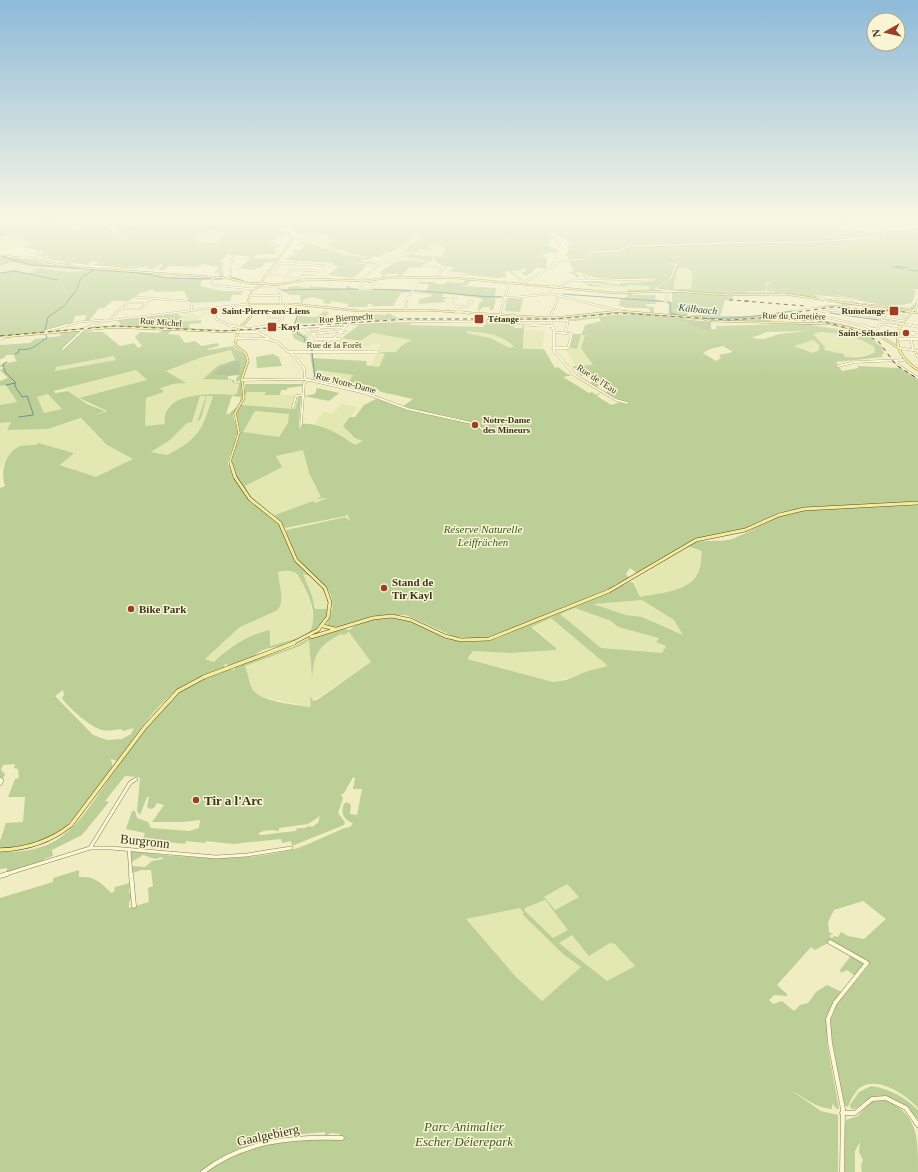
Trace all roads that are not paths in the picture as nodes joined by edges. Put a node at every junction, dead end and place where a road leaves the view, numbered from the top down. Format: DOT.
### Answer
graph roads {
  1 [pos="140,273"];
  2 [pos="230,273"];
  3 [pos="289,273"];
  4 [pos="318,273"];
  5 [pos="370,273"];
  6 [pos="439,273"];
  7 [pos="512,273"];
  8 [pos="542,273"];
  9 [pos="673,273"];
  10 [pos="268,274"];
  11 [pos="302,275"];
  12 [pos="584,276"];
  13 [pos="225,277"];
  14 [pos="229,277"];
  15 [pos="285,277"];
  16 [pos="422,277"];
  17 [pos="213,278"];
  18 [pos="300,278"];
  19 [pos="434,278"];
  20 [pos="653,279"];
  21 [pos="308,280"];
  22 [pos="591,280"];
  23 [pos="362,281"];
  24 [pos="369,282"];
  25 [pos="510,283"];
  26 [pos="524,283"];
  27 [pos="771,283"];
  28 [pos="261,284"];
  29 [pos="550,285"];
  30 [pos="273,286"];
  31 [pos="556,287"];
  32 [pos="560,287"];
  33 [pos="552,288"];
  34 [pos="253,289"];
  35 [pos="366,289"];
  36 [pos="666,291"];
  37 [pos="674,291"];
  38 [pos="766,292"];
  39 [pos="770,292"];
  40 [pos="775,292"];
  41 [pos="744,293"];
  42 [pos="550,294"];
  43 [pos="281,295"];
  44 [pos="135,296"];
  45 [pos="249,296"];
  46 [pos="559,296"];
  47 [pos="819,297"];
  48 [pos="836,297"];
  49 [pos="151,298"];
  50 [pos="504,298"];
  51 [pos="828,300"];
  52 [pos="918,300"];
  53 [pos="453,301"];
  54 [pos="666,301"];
  55 [pos="147,303"];
  56 [pos="471,303"];
  57 [pos="862,303"];
  58 [pos="247,304"];
  59 [pos="281,304"];
  60 [pos="286,304"];
  61 [pos="874,304"];
  62 [pos="250,305"];
  63 [pos="220,307"];
  64 [pos="456,307"];
  65 [pos="210,308"];
  66 [pos="120,309"];
  67 [pos="405,310"];
  68 [pos="192,311"];
  69 [pos="460,311"];
  70 [pos="620,311"];
  71 [pos="848,312"];
  72 [pos="911,312"];
  73 [pos="918,312"];
  74 [pos="455,313"];
  75 [pos="886,313"];
  76 [pos="215,314"];
  77 [pos="269,314"];
  78 [pos="469,314"];
  79 [pos="500,314"];
  80 [pos="513,314"];
  81 [pos="810,314"];
  82 [pos="864,314"];
  83 [pos="848,316"];
  84 [pos="794,317"];
  85 [pos="883,317"];
  86 [pos="907,317"];
  87 [pos="283,318"];
  88 [pos="483,318"];
  89 [pos="550,319"];
  90 [pos="105,320"];
  91 [pos="110,320"];
  92 [pos="518,321"];
  93 [pos="904,321"];
  94 [pos="902,324"];
  95 [pos="346,325"];
  96 [pos="551,326"];
  97 [pos="900,327"];
  98 [pos="918,327"];
  99 [pos="335,328"];
  100 [pos="345,328"];
  101 [pos="83,329"];
  102 [pos="283,329"];
  103 [pos="306,329"];
  104 [pos="872,329"];
  105 [pos="238,330"];
  106 [pos="315,330"];
  107 [pos="875,330"];
  108 [pos="46,331"];
  109 [pos="341,331"];
  110 [pos="256,332"];
  111 [pos="335,332"];
  112 [pos="554,332"];
  113 [pos="901,332"];
  114 [pos="316,333"];
  115 [pos="348,333"];
  116 [pos="566,333"];
  117 [pos="284,334"];
  118 [pos="312,334"];
  119 [pos="888,335"];
  120 [pos="897,335"];
  121 [pos="916,335"];
  122 [pos="0,338"];
  123 [pos="236,338"];
  124 [pos="267,338"];
  125 [pos="333,338"];
  126 [pos="316,339"];
  127 [pos="340,339"];
  128 [pos="899,339"];
  129 [pos="911,340"];
  130 [pos="553,348"];
  131 [pos="899,348"];
  132 [pos="63,349"];
  133 [pos="913,349"];
  134 [pos="918,351"];
  135 [pos="291,352"];
  136 [pos="378,352"];
  137 [pos="916,354"];
  138 [pos="918,357"];
  139 [pos="903,360"];
  140 [pos="896,361"];
  141 [pos="838,366"];
  142 [pos="918,367"];
  143 [pos="914,368"];
  144 [pos="918,370"];
  145 [pos="918,378"];
  146 [pos="242,380"];
  147 [pos="307,380"];
  148 [pos="303,396"];
  149 [pos="627,403"];
  150 [pos="290,405"];
  151 [pos="301,425"];
  152 [pos="488,434"];
  153 [pos="918,503"];
  154 [pos="323,626"];
  155 [pos="339,629"];
  156 [pos="307,638"];
  157 [pos="0,779"];
  158 [pos="136,779"];
  159 [pos="0,785"];
  160 [pos="289,847"];
  161 [pos="90,848"];
  162 [pos="129,849"];
  163 [pos="0,850"];
  164 [pos="0,876"];
  165 [pos="134,906"];
  166 [pos="830,942"];
  167 [pos="842,1113"];
  168 [pos="918,1125"];
  169 [pos="342,1138"];
  170 [pos="203,1172"];
  171 [pos="842,1172"];
  1 -- 17 [label="main road"];
  2 -- 14 [label="street"];
  3 -- 15 [label="street"];
  4 -- 11 [label="street"];
  5 -- 23 [label="street"];
  6 -- 19 [label="street"];
  7 -- 26 [label="street"];
  8 -- 26 [label="street"];
  9 -- 37 [label="street"];
  10 -- 15 [label="street"];
  10 -- 28 [label="main road"];
  11 -- 18 [label="street"];
  12 -- 22 [label="street"];
  13 -- 14 [label="street"];
  14 -- 17 [label="main road"];
  14 -- 28 [label="main road"];
  15 -- 18 [label="street"];
  16 -- 19 [label="main road"];
  16 -- 24 [label="main road"];
  16 -- 67 [label="street"];
  17 -- 34 [label="street"];
  18 -- 21 [label="street"];
  19 -- 25 [label="main road"];
  20 -- 22 [label="street"];
  21 -- 23 [label="main road"];
  21 -- 30 [label="main road"];
  22 -- 32 [label="street"];
  23 -- 24 [label="main road"];
  23 -- 35 [label="street"];
  24 -- 35 [label="street"];
  24 -- 35 [label="street"];
  25 -- 26 [label="main road"];
  25 -- 50 [label="street"];
  26 -- 33 [label="main road"];
  27 -- 38 [label="street"];
  28 -- 30 [label="street"];
  28 -- 30 [label="main road"];
  28 -- 34 [label="main road"];
  29 -- 31 [label="street"];
  30 -- 43 [label="street"];
  31 -- 32 [label="main road"];
  31 -- 33 [label="main road"];
  32 -- 36 [label="main road"];
  33 -- 42 [label="street"];
  34 -- 45 [label="main road"];
  36 -- 37 [label="main road"];
  36 -- 54 [label="street"];
  37 -- 41 [label="main road"];
  38 -- 39 [label="street"];
  38 -- 41 [label="street"];
  39 -- 40 [label="street"];
  39 -- 41 [label="main road"];
  39 -- 51 [label="main road"];
  42 -- 46 [label="street"];
  42 -- 50 [label="street"];
  43 -- 45 [label="street"];
  43 -- 59 [label="street"];
  44 -- 49 [label="street"];
  45 -- 58 [label="main road"];
  46 -- 70 [label="street"];
  46 -- 89 [label="street"];
  47 -- 51 [label="street"];
  48 -- 57 [label="street"];
  49 -- 55 [label="street"];
  49 -- 68 [label="street"];
  50 -- 79 [label="street"];
  51 -- 57 [label="main road"];
  52 -- 72 [label="street"];
  53 -- 64 [label="street"];
  55 -- 66 [label="street"];
  55 -- 66 [label="street"];
  56 -- 64 [label="street"];
  57 -- 61 [label="street"];
  57 -- 72 [label="main road"];
  58 -- 62 [label="main road"];
  58 -- 63 [label="street"];
  59 -- 60 [label="main road, Rue du Cimetière"];
  59 -- 62 [label="main road, Rue du Cimetière"];
  60 -- 67 [label="main road, Rue du Cimetière"];
  60 -- 87 [label="street"];
  62 -- 105 [label="main road"];
  63 -- 65 [label="street"];
  63 -- 76 [label="street"];
  64 -- 69 [label="street"];
  65 -- 68 [label="street"];
  65 -- 76 [label="street"];
  66 -- 91 [label="street"];
  67 -- 74 [label="main road, Rue du Cimetière"];
  68 -- 91 [label="street"];
  69 -- 74 [label="street"];
  69 -- 78 [label="street"];
  70 -- 89 [label="main road, Rue du Cimetière"];
  70 -- 131 [label="main road, Rue du Cimetière"];
  71 -- 81 [label="street"];
  71 -- 82 [label="street"];
  71 -- 83 [label="street"];
  72 -- 73 [label="main road"];
  72 -- 86 [label="main road"];
  74 -- 78 [label="main road, Rue du Cimetière"];
  75 -- 82 [label="street"];
  75 -- 85 [label="street"];
  75 -- 86 [label="street"];
  76 -- 105 [label="street"];
  77 -- 87 [label="street"];
  78 -- 79 [label="main road, Rue du Cimetière"];
  79 -- 80 [label="main road, Rue du Cimetière"];
  80 -- 88 [label="street"];
  80 -- 89 [label="main road, Rue du Cimetière"];
  81 -- 84 [label="street"];
  81 -- 104 [label="street"];
  82 -- 85 [label="street"];
  85 -- 93 [label="street"];
  85 -- 94 [label="street"];
  86 -- 93 [label="main road"];
  87 -- 105 [label="street"];
  89 -- 92 [label="street"];
  89 -- 96 [label="street"];
  89 -- 116 [label="street"];
  90 -- 91 [label="street"];
  90 -- 101 [label="street"];
  90 -- 108 [label="street"];
  92 -- 95 [label="street, Rue Biermecht"];
  92 -- 96 [label="street"];
  93 -- 94 [label="main road"];
  94 -- 97 [label="main road"];
  94 -- 98 [label="street"];
  95 -- 100 [label="street"];
  95 -- 103 [label="street, Rue Biermecht"];
  96 -- 112 [label="street"];
  97 -- 104 [label="street"];
  97 -- 120 [label="main road"];
  99 -- 100 [label="street"];
  99 -- 106 [label="street"];
  99 -- 111 [label="street"];
  100 -- 109 [label="street"];
  101 -- 105 [label="main road, Rue Michel"];
  101 -- 122 [label="main road, Rue Michel"];
  101 -- 132 [label="street"];
  102 -- 103 [label="street, Rue Biermecht"];
  102 -- 110 [label="street, Rue Biermecht"];
  102 -- 117 [label="street"];
  103 -- 106 [label="street"];
  103 -- 118 [label="street"];
  104 -- 107 [label="street"];
  105 -- 110 [label="street"];
  105 -- 123 [label="main road"];
  106 -- 114 [label="street"];
  109 -- 111 [label="street"];
  109 -- 115 [label="street"];
  109 -- 125 [label="street"];
  110 -- 124 [label="street"];
  111 -- 114 [label="street"];
  112 -- 116 [label="street"];
  112 -- 130 [label="street"];
  113 -- 121 [label="street"];
  114 -- 118 [label="street"];
  116 -- 130 [label="street"];
  118 -- 126 [label="street"];
  119 -- 120 [label="street"];
  120 -- 128 [label="main road"];
  121 -- 129 [label="street"];
  123 -- 124 [label="street"];
  123 -- 146 [label="main road"];
  124 -- 135 [label="street"];
  125 -- 126 [label="street"];
  125 -- 126 [label="street"];
  125 -- 127 [label="street"];
  128 -- 129 [label="street"];
  128 -- 131 [label="main road"];
  129 -- 133 [label="street"];
  130 -- 149 [label="street, Rue de l'Eau"];
  131 -- 133 [label="street"];
  131 -- 139 [label="main road"];
  133 -- 134 [label="street"];
  135 -- 136 [label="street, Rue de la Forêt"];
  135 -- 147 [label="street, Rue Notre-Dame"];
  137 -- 138 [label="street"];
  139 -- 140 [label="street"];
  139 -- 143 [label="main road"];
  140 -- 141 [label="street"];
  140 -- 145 [label="street"];
  142 -- 143 [label="street"];
  143 -- 144 [label="main road"];
  146 -- 147 [label="street"];
  146 -- 154 [label="main road"];
  147 -- 148 [label="street"];
  147 -- 152 [label="street, Rue Notre-Dame"];
  148 -- 150 [label="street"];
  148 -- 151 [label="street"];
  153 -- 155 [label="main road"];
  154 -- 155 [label="main road"];
  154 -- 156 [label="main road"];
  155 -- 156 [label="main road"];
  156 -- 163 [label="main road"];
  157 -- 159 [label="street"];
  158 -- 161 [label="street"];
  160 -- 162 [label="street, Burgronn"];
  161 -- 162 [label="street, Burgronn"];
  161 -- 164 [label="street, Burgronn"];
  162 -- 165 [label="street"];
  166 -- 167 [label="street"];
  167 -- 168 [label="street"];
  167 -- 171 [label="street"];
  169 -- 170 [label="street, Gaalgebierg"];
}
